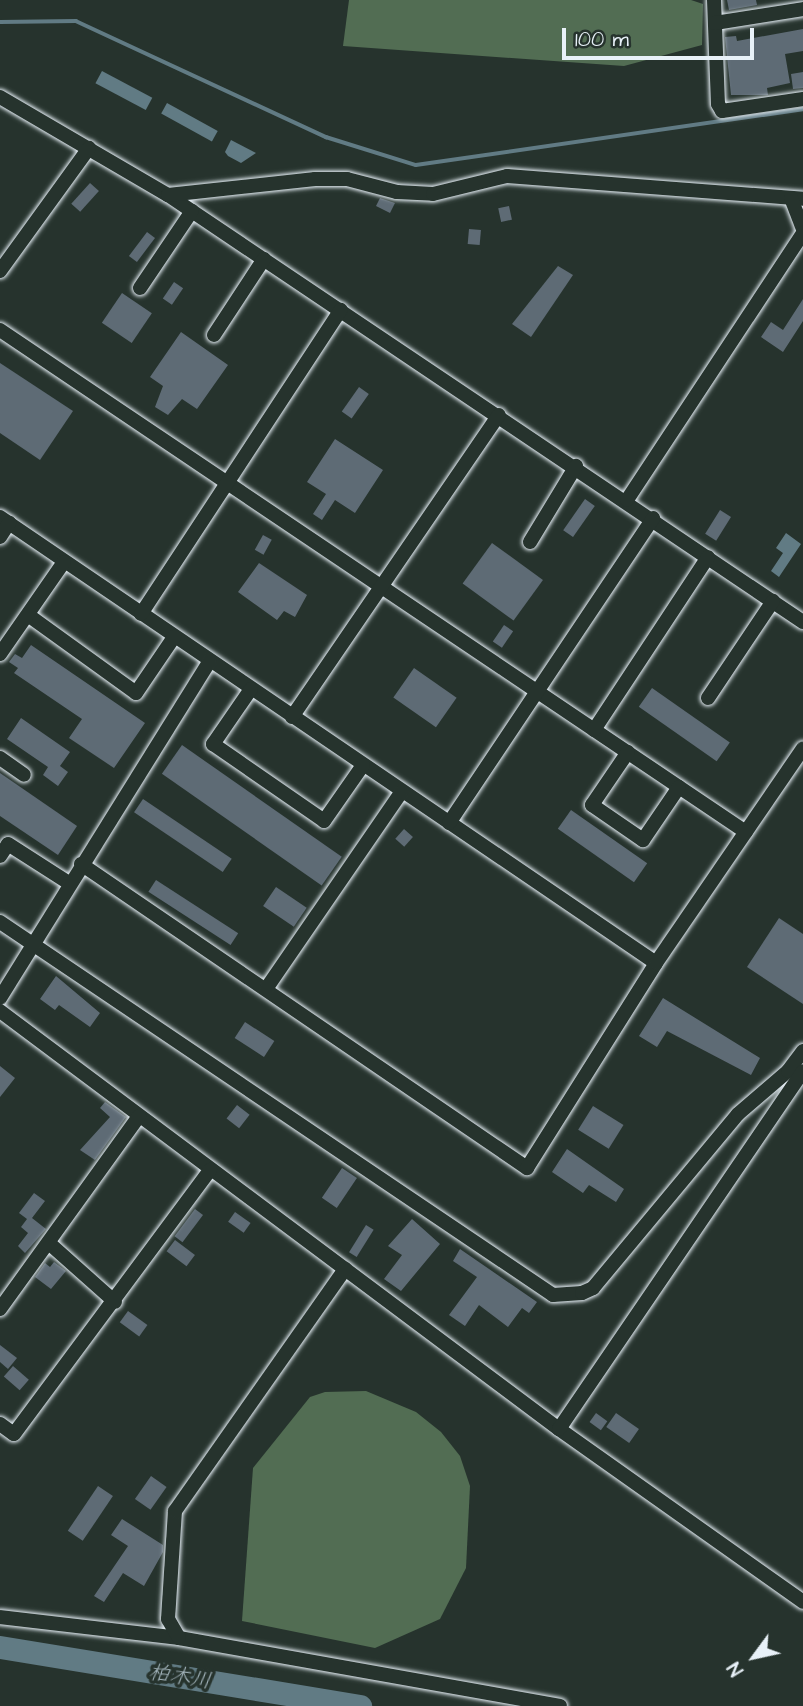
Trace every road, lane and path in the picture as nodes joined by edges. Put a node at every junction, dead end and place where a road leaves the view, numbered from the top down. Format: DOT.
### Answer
graph roads {
  1 [pos="715,0"];
  2 [pos="803,9"];
  3 [pos="716,23"];
  4 [pos="0,97"];
  5 [pos="803,99"];
  6 [pos="89,148"];
  7 [pos="168,195"];
  8 [pos="797,199"];
  9 [pos="192,211"];
  10 [pos="803,231"];
  11 [pos="264,259"];
  12 [pos="0,271"];
  13 [pos="140,288"];
  14 [pos="341,310"];
  15 [pos="0,330"];
  16 [pos="214,335"];
  17 [pos="499,415"];
  18 [pos="576,466"];
  19 [pos="226,482"];
  20 [pos="627,500"];
  21 [pos="653,518"];
  22 [pos="4,520"];
  23 [pos="0,537"];
  24 [pos="530,542"];
  25 [pos="709,556"];
  26 [pos="64,562"];
  27 [pos="381,586"];
  28 [pos="773,601"];
  29 [pos="141,614"];
  30 [pos="28,615"];
  31 [pos="803,622"];
  32 [pos="174,637"];
  33 [pos="0,654"];
  34 [pos="210,662"];
  35 [pos="251,689"];
  36 [pos="537,691"];
  37 [pos="708,698"];
  38 [pos="292,717"];
  39 [pos="594,730"];
  40 [pos="803,748"];
  41 [pos="628,752"];
  42 [pos="0,758"];
  43 [pos="363,765"];
  44 [pos="24,775"];
  45 [pos="679,787"];
  46 [pos="402,791"];
  47 [pos="449,823"];
  48 [pos="746,832"];
  49 [pos="0,856"];
  50 [pos="81,864"];
  51 [pos="69,883"];
  52 [pos="0,922"];
  53 [pos="29,947"];
  54 [pos="656,963"];
  55 [pos="266,989"];
  56 [pos="0,998"];
  57 [pos="0,1011"];
  58 [pos="803,1051"];
  59 [pos="803,1071"];
  60 [pos="138,1116"];
  61 [pos="210,1170"];
  62 [pos="50,1244"];
  63 [pos="345,1269"];
  64 [pos="115,1302"];
  65 [pos="0,1309"];
  66 [pos="0,1424"];
  67 [pos="559,1429"];
  68 [pos="803,1602"];
  69 [pos="0,1617"];
  70 [pos="179,1638"];
  71 [pos="560,1706"];
  1 -- 3 [label="street"];
  2 -- 3 [label="street"];
  3 -- 5 [label="street"];
  4 -- 6 [label="street"];
  6 -- 7 [label="street"];
  6 -- 12 [label="street"];
  7 -- 8 [label="street"];
  7 -- 9 [label="street"];
  8 -- 10 [label="street"];
  9 -- 11 [label="street"];
  9 -- 13 [label="street"];
  10 -- 20 [label="street"];
  11 -- 14 [label="street"];
  11 -- 16 [label="street"];
  14 -- 17 [label="street"];
  14 -- 19 [label="street"];
  15 -- 19 [label="street"];
  17 -- 18 [label="street"];
  17 -- 27 [label="street"];
  18 -- 20 [label="street"];
  18 -- 24 [label="street"];
  19 -- 27 [label="street"];
  19 -- 29 [label="street"];
  20 -- 21 [label="street"];
  21 -- 25 [label="street"];
  21 -- 36 [label="street"];
  22 -- 23 [label="street"];
  22 -- 26 [label="street"];
  25 -- 28 [label="street"];
  25 -- 39 [label="street"];
  26 -- 29 [label="street"];
  26 -- 30 [label="street"];
  27 -- 36 [label="street"];
  27 -- 38 [label="street"];
  28 -- 31 [label="street"];
  28 -- 37 [label="street"];
  29 -- 32 [label="street"];
  30 -- 32 [label="street"];
  30 -- 33 [label="street"];
  32 -- 34 [label="street"];
  34 -- 35 [label="street"];
  34 -- 50 [label="street"];
  35 -- 38 [label="street"];
  35 -- 43 [label="street"];
  36 -- 39 [label="street"];
  36 -- 47 [label="street"];
  38 -- 43 [label="street"];
  39 -- 41 [label="street"];
  40 -- 48 [label="street"];
  41 -- 45 [label="street"];
  41 -- 45 [label="street"];
  42 -- 44 [label="street"];
  43 -- 46 [label="street"];
  45 -- 48 [label="street"];
  46 -- 47 [label="street"];
  46 -- 55 [label="street"];
  47 -- 54 [label="street"];
  48 -- 54 [label="street"];
  49 -- 51 [label="street"];
  50 -- 51 [label="street"];
  50 -- 55 [label="street"];
  51 -- 53 [label="street"];
  52 -- 53 [label="street"];
  53 -- 56 [label="street"];
  53 -- 58 [label="street"];
  54 -- 55 [label="street"];
  57 -- 60 [label="street"];
  59 -- 67 [label="street"];
  60 -- 61 [label="street"];
  60 -- 62 [label="street"];
  61 -- 63 [label="street"];
  61 -- 64 [label="street"];
  62 -- 64 [label="street"];
  62 -- 65 [label="street"];
  63 -- 67 [label="street"];
  63 -- 70 [label="street"];
  64 -- 66 [label="street"];
  67 -- 68 [label="street"];
  69 -- 70 [label="street"];
  70 -- 71 [label="street"];
}
